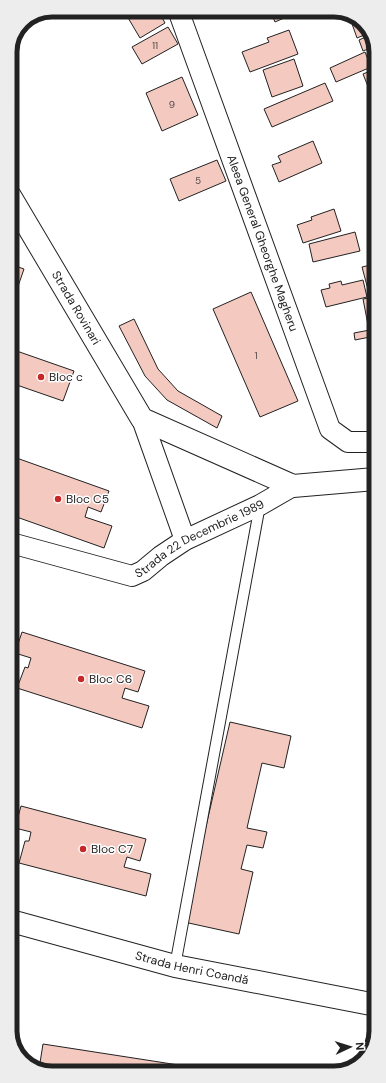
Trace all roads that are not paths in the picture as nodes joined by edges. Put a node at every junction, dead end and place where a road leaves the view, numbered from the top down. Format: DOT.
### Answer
graph roads {
  1 [pos="181,17"];
  2 [pos="17,208"];
  3 [pos="142,419"];
  4 [pos="369,442"];
  5 [pos="369,480"];
  6 [pos="292,486"];
  7 [pos="260,505"];
  8 [pos="185,540"];
  9 [pos="17,545"];
  10 [pos="17,922"];
  11 [pos="175,966"];
  12 [pos="369,1003"];
  1 -- 4 [label="street, Aleea General Gheorghe Magheru"];
  2 -- 3 [label="street, Strada Rovinari"];
  3 -- 6 [label="street"];
  3 -- 8 [label="street, Strada Rovinari"];
  5 -- 6 [label="street"];
  6 -- 7 [label="street, Strada 22 Decembrie 1989"];
  7 -- 8 [label="street, Strada 22 Decembrie 1989"];
  7 -- 11 [label="lane"];
  8 -- 9 [label="street, Strada 22 Decembrie 1989"];
  10 -- 11 [label="street, Strada Henri Coandă"];
  11 -- 12 [label="street, Strada Henri Coandă"];
}
